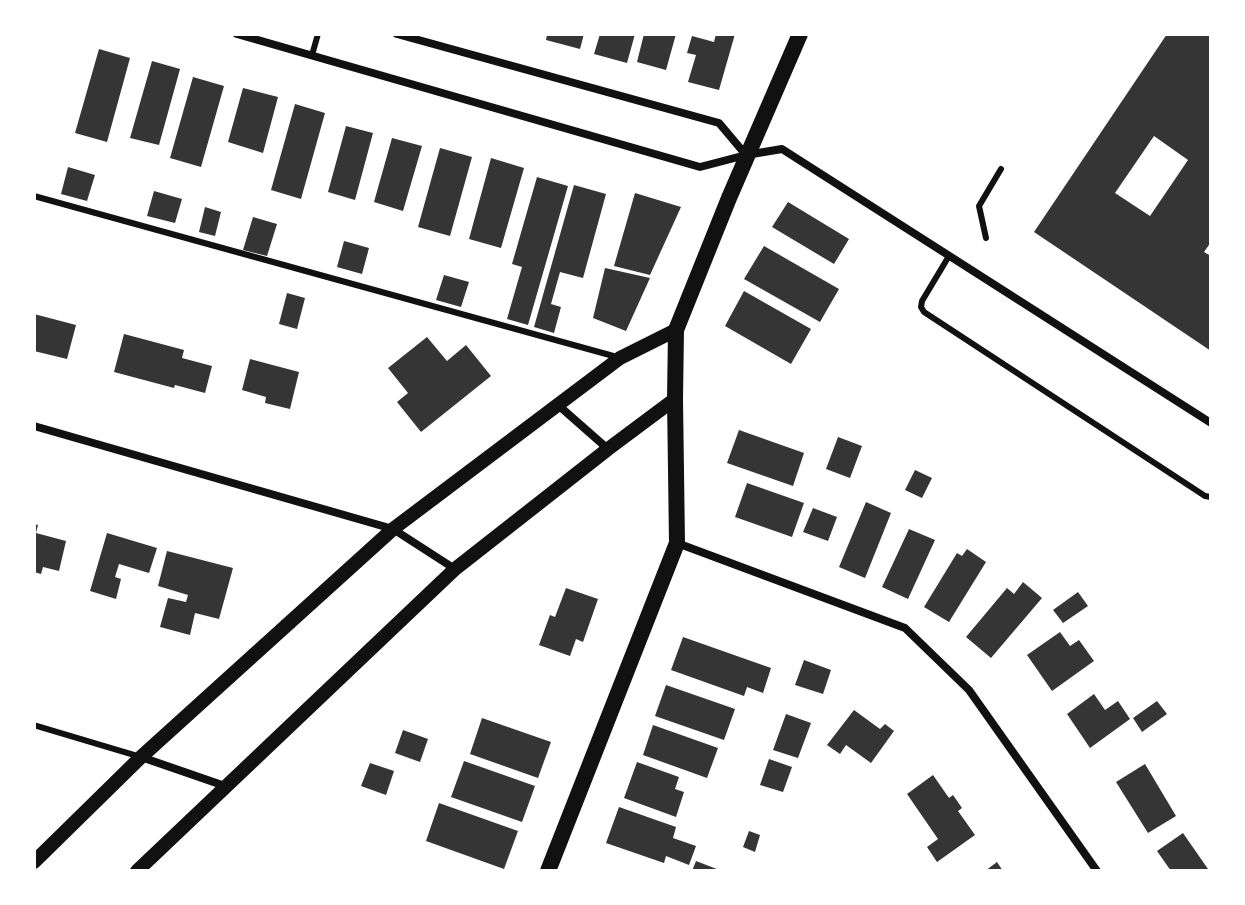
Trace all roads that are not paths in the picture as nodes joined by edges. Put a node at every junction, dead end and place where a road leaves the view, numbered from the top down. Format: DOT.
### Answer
graph roads {
  1 [pos="237,34"];
  2 [pos="318,34"];
  3 [pos="397,34"];
  4 [pos="800,34"];
  5 [pos="312,55"];
  6 [pos="746,155"];
  7 [pos="1001,169"];
  8 [pos="34,196"];
  9 [pos="986,238"];
  10 [pos="949,256"];
  11 [pos="676,330"];
  12 [pos="620,358"];
  13 [pos="675,399"];
  14 [pos="558,405"];
  15 [pos="1211,423"];
  16 [pos="34,426"];
  17 [pos="608,449"];
  18 [pos="1211,497"];
  19 [pos="393,529"];
  20 [pos="677,543"];
  21 [pos="455,569"];
  22 [pos="34,725"];
  23 [pos="141,757"];
  24 [pos="226,787"];
  25 [pos="34,862"];
  26 [pos="137,871"];
  27 [pos="548,871"];
  28 [pos="1097,871"];
  1 -- 5 [label="street"];
  2 -- 5 [label="lane"];
  3 -- 6 [label="street"];
  4 -- 6 [label="main road"];
  5 -- 6 [label="street"];
  6 -- 10 [label="street"];
  6 -- 11 [label="main road"];
  7 -- 9 [label="lane"];
  8 -- 12 [label="lane"];
  10 -- 15 [label="street"];
  10 -- 18 [label="lane"];
  11 -- 12 [label="street"];
  11 -- 13 [label="main road"];
  12 -- 14 [label="street"];
  13 -- 17 [label="street"];
  13 -- 20 [label="main road"];
  14 -- 17 [label="street"];
  14 -- 19 [label="street"];
  16 -- 19 [label="street"];
  17 -- 21 [label="street"];
  19 -- 21 [label="street"];
  19 -- 23 [label="street"];
  20 -- 27 [label="main road"];
  20 -- 28 [label="street"];
  21 -- 24 [label="street"];
  22 -- 23 [label="lane"];
  23 -- 24 [label="street"];
  23 -- 25 [label="street"];
  24 -- 26 [label="street"];
}
